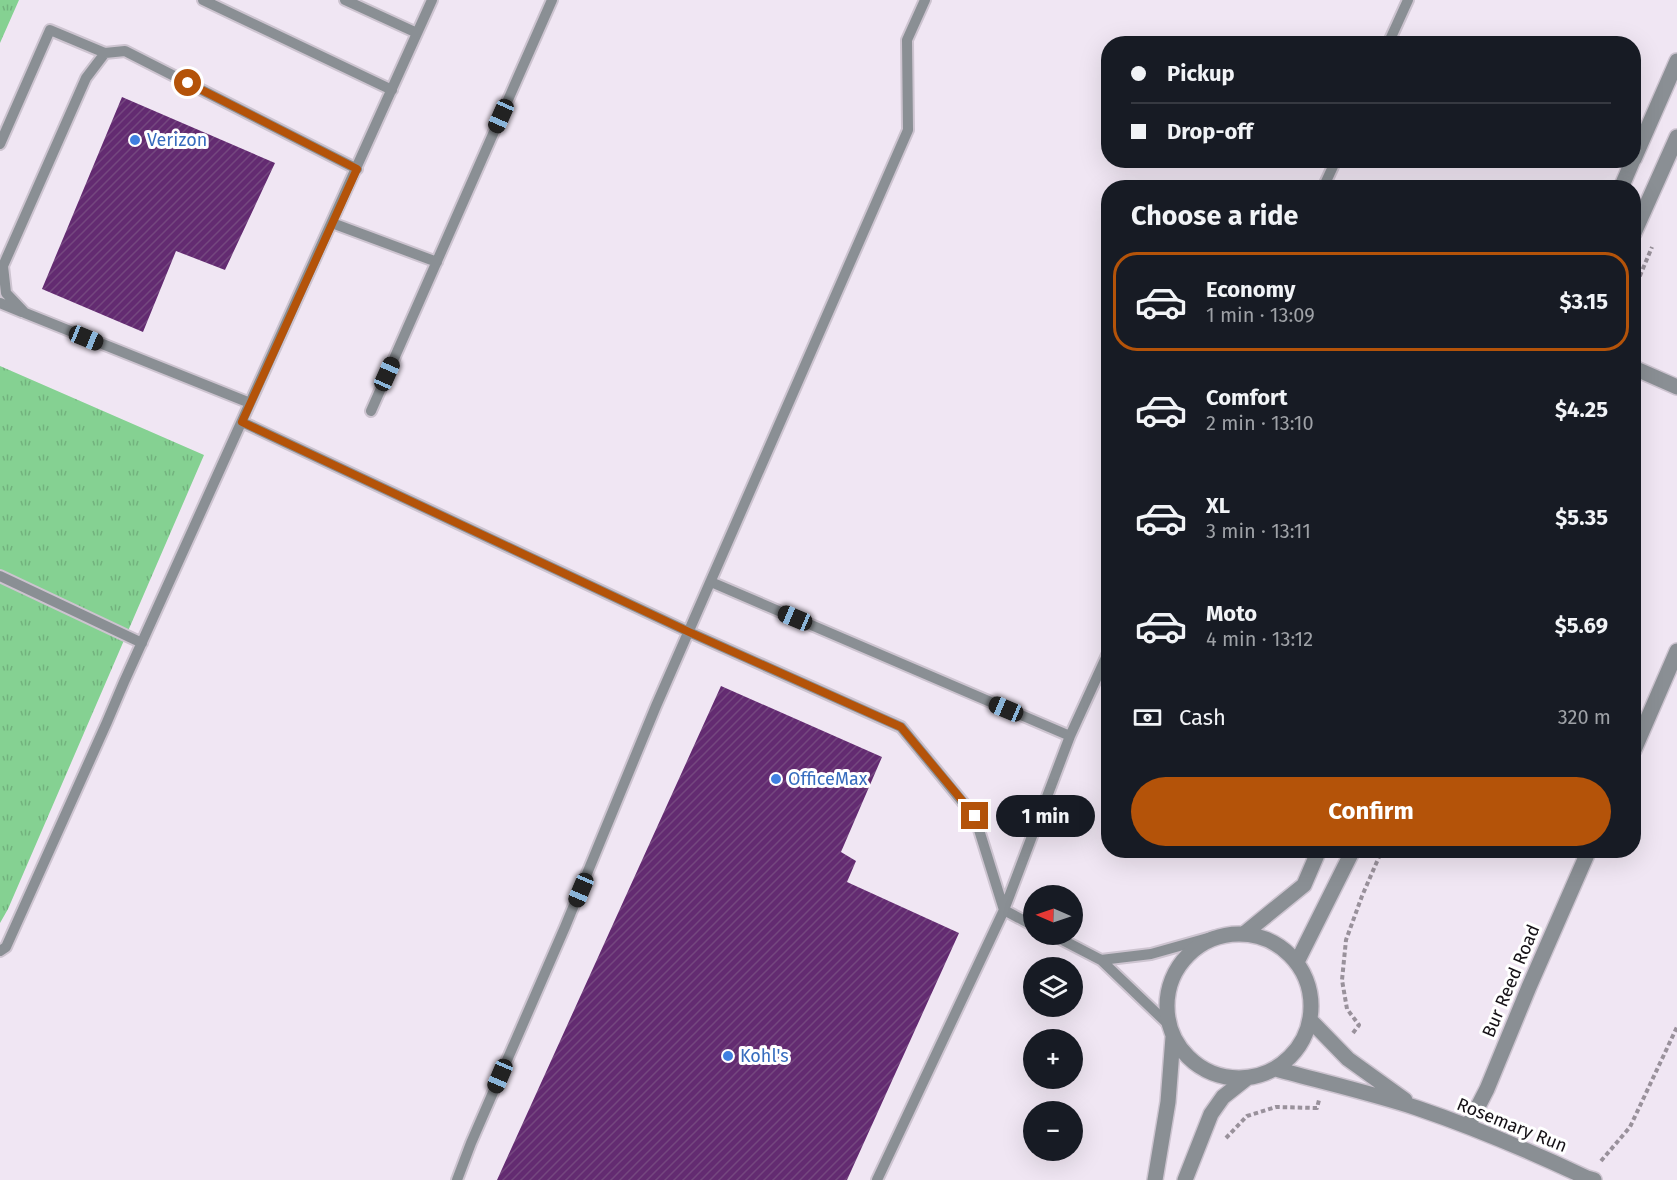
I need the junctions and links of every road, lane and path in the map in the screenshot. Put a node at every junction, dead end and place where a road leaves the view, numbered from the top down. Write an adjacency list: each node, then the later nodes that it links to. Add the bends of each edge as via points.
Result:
1 (203, 0): 11 (lane)
2 (345, 0): 7 (lane)
3 (432, 0): 7 (lane)
4 (552, 0): 18 (lane)
5 (925, 0): 27 (lane, via 908,40 908,130)
6 (1408, 0): 8 (lane)
7 (417, 33): 11 (lane)
8 (1392, 36)
9 (105, 53): 14 (lane, via 50,30); 15 (lane, via 124,51); 20 (lane, via 86,78 3,266 6,293)
10 (1677, 61): 13 (street)
11 (392, 90): 15 (lane)
12 (1677, 137): 16 (street)
13 (1641, 142)
14 (0, 144)
15 (357, 169): 17 (lane)
16 (1641, 217)
17 (332, 223): 18 (lane); 23 (lane)
18 (437, 262): 24 (lane)
19 (0, 303): 20 (lane)
20 (25, 313): 23 (lane)
21 (1641, 371): 22 (street)
22 (1677, 387)
23 (250, 403): 25 (lane)
24 (371, 411)
25 (242, 422): 28 (lane); 29 (lane)
26 (0, 576): 29 (lane)
27 (711, 582): 28 (lane); 33 (lane)
28 (689, 632): 37 (lane, via 901,727 975,816); 53 (lane)
29 (141, 643): 42 (lane, via 6,947)
30 (1677, 651): 32 (street)
31 (1101, 668): 33 (lane)
32 (1641, 734)
33 (1070, 736): 37 (lane)
34 (1316, 858): 39 (street, via 1304,885)
35 (1349, 858): 44 (street)
36 (1585, 858): 51 (street, Bur Reed Road)
37 (1004, 910): 38 (lane); 54 (lane)
38 (1023, 920)
39 (1245, 933): 40 (street); 44 (street, via 1274,942)
40 (1215, 936): 43 (lane, via 1151,954); 47 (street, via 1189,952 1172,977 1166,1007)
41 (1072, 945): 43 (lane)
42 (0, 951)
43 (1101, 960): 47 (lane)
44 (1297, 962): 45 (street, via 1310,990)
45 (1310, 1020): 48 (street, via 1299,1048); 50 (street, Rosemary Run, via 1348,1059)
46 (1677, 1027): 52 (path, via 1630,1127)
47 (1171, 1031): 49 (street, via 1191,1061 1217,1076); 55 (street, via 1168,1102)
48 (1276, 1069): 49 (street); 50 (street, Rosemary Run)
49 (1247, 1078): 56 (street, via 1223,1097 1211,1114)
50 (1415, 1107): 51 (street, Rosemary Run)
51 (1468, 1126): 52 (street, Rosemary Run)
52 (1590, 1179)
53 (457, 1180)
54 (877, 1180)
55 (1155, 1180)
56 (1185, 1180)

